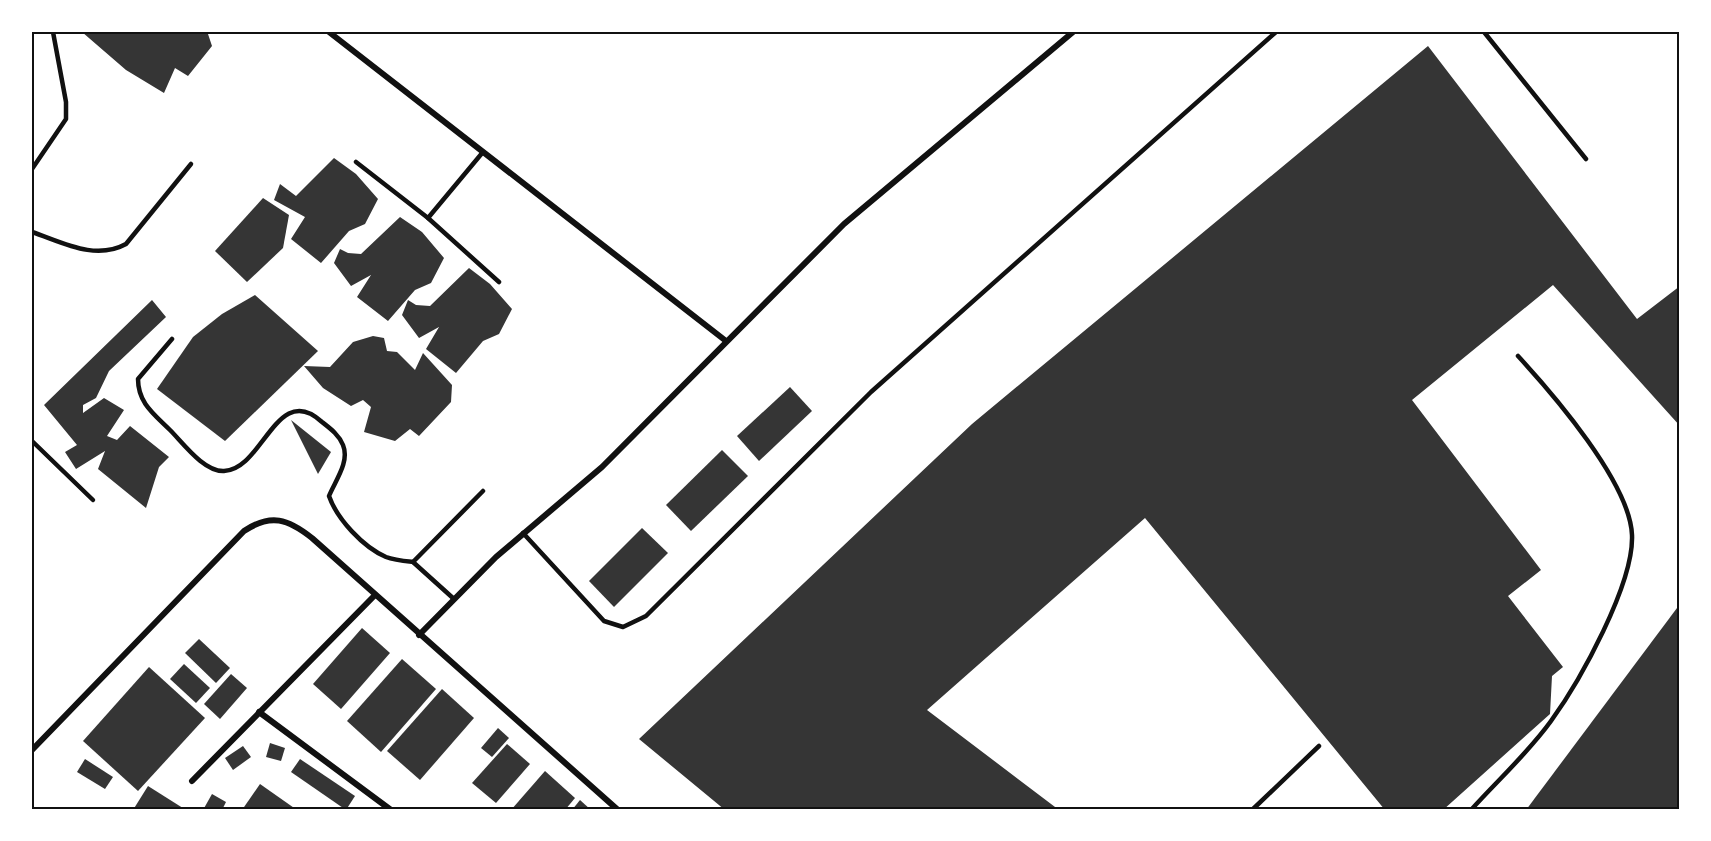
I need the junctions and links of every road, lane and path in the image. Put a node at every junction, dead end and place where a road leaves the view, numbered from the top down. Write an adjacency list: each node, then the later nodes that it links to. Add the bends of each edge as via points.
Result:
1 (52, 32): 10 (lane, via 66,119)
2 (328, 32): 6 (street)
3 (1073, 32): 15 (street, via 861,209)
4 (1276, 32): 20 (lane, via 871,392 646,616 623,627 604,621)
5 (1484, 32): 7 (lane)
6 (483, 152): 11 (lane); 15 (street)
7 (1586, 159)
8 (356, 162): 11 (lane)
9 (191, 164): 12 (lane, via 126,244 115,250 92,252)
10 (32, 169)
11 (428, 218): 13 (lane)
12 (32, 232)
13 (499, 282)
14 (172, 339): 21 (lane, via 138,379 138,392 145,405 208,466 223,471 239,466 284,417 297,409 311,411 339,437 345,449 345,461 329,496 334,510 375,551 388,558)
15 (726, 341): 20 (street, via 602,467)
16 (1518, 356): 32 (lane, via 1554,394 1618,489 1632,534 1629,569 1600,634 1551,721)
17 (32, 441): 19 (lane)
18 (483, 491): 21 (lane)
19 (93, 500)
20 (523, 533): 23 (street)
21 (413, 562): 23 (lane)
22 (375, 595): 24 (street); 25 (street); 27 (street, via 294,524 258,522 244,531)
23 (454, 599): 24 (street)
24 (419, 635): 30 (street)
25 (259, 712): 28 (street); 29 (street)
26 (1319, 746): 31 (lane)
27 (32, 750)
28 (192, 781)
29 (391, 810)
30 (618, 810)
31 (1252, 810)
32 (1471, 810)

